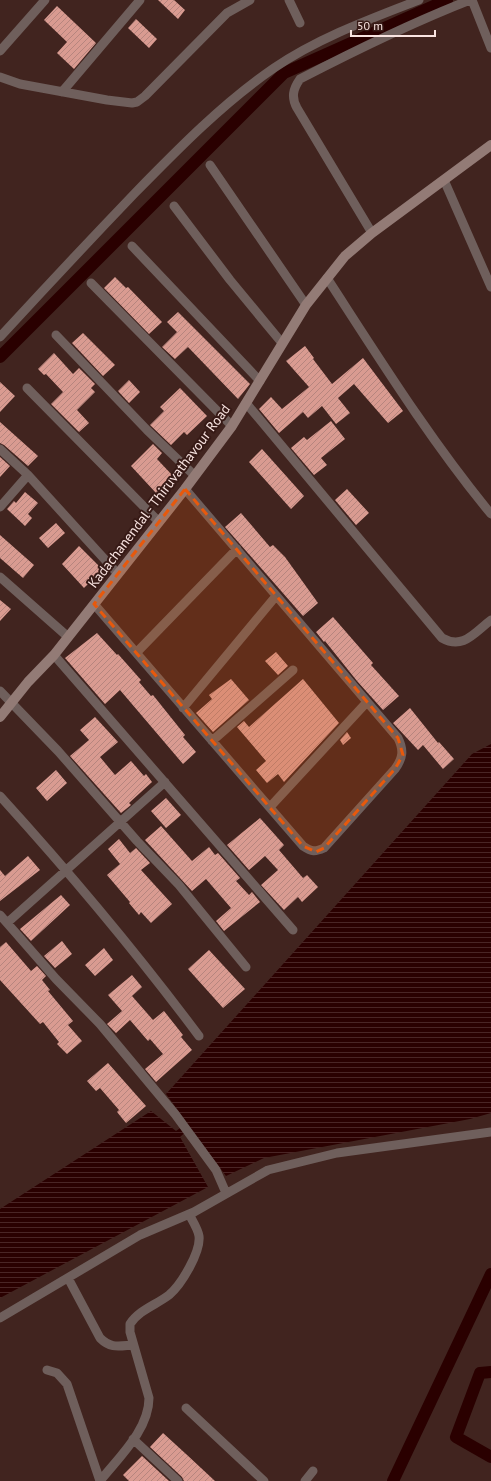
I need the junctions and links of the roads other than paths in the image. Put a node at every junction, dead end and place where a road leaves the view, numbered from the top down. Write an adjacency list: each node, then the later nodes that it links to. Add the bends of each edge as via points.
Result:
1 (44, 0): 9 (street)
2 (140, 0): 11 (street)
3 (250, 0): 11 (street, via 227,13 137,102)
4 (289, 0): 7 (street)
5 (420, 0): 22 (street, via 365,21 312,46 274,68 229,103 171,156)
6 (471, 0): 8 (street); 16 (street, via 420,19 376,40 300,79 294,88 293,100 296,108)
7 (300, 23)
8 (491, 48)
9 (0, 51)
10 (0, 77): 11 (street, via 20,84)
11 (62, 92)
12 (491, 144): 14 (main road, Kadachanendal - Thiruvathavour Road)
13 (210, 165): 21 (street)
14 (444, 180): 16 (main road, Kadachanendal - Thiruvathavour Road); 20 (street)
15 (174, 206): 24 (street, via 230,280)
16 (372, 233): 18 (main road, Kadachanendal - Thiruvathavour Road, via 345,256)
17 (132, 246): 25 (street)
18 (327, 278): 21 (main road, Kadachanendal - Thiruvathavour Road); 34 (street, via 391,378 457,472)
19 (92, 283): 28 (street)
20 (491, 287)
21 (306, 305): 24 (main road, Kadachanendal - Thiruvathavour Road)
22 (1, 333)
23 (56, 335): 31 (street)
24 (282, 342): 25 (main road, Kadachanendal - Thiruvathavour Road)
25 (260, 382): 27 (main road, Kadachanendal - Thiruvathavour Road)
26 (27, 388): 35 (street)
27 (246, 403): 28 (main road, Kadachanendal - Thiruvathavour Road); 41 (street, via 442,638 455,644)
28 (232, 426): 31 (main road, Kadachanendal - Thiruvathavour Road)
29 (0, 449): 30 (street)
30 (28, 475): 33 (street); 37 (street)
31 (194, 475): 32 (main road, Kadachanendal - Thiruvathavour Road)
32 (185, 489): 35 (main road, Kadachanendal - Thiruvathavour Road); 36 (street)
33 (0, 507)
34 (491, 514)
35 (159, 522): 37 (main road, Kadachanendal - Thiruvathavour Road)
36 (238, 549): 39 (street); 43 (street)
37 (118, 574): 40 (main road, Kadachanendal - Thiruvathavour Road)
38 (0, 577): 42 (street)
39 (276, 596): 48 (street); 49 (street)
40 (94, 604): 42 (main road, Kadachanendal - Thiruvathavour Road); 43 (street)
41 (491, 620)
42 (67, 636): 44 (main road, Kadachanendal - Thiruvathavour Road)
43 (137, 652): 49 (street)
44 (54, 655): 47 (main road, Kadachanendal - Thiruvathavour Road); 52 (street)
45 (293, 670): 51 (street)
46 (0, 692): 47 (street)
47 (12, 702): 50 (main road, Kadachanendal - Thiruvathavour Road); 55 (street)
48 (367, 702): 54 (street); 54 (street, via 398,738 403,755 395,769 324,848 316,852 304,846)
49 (182, 708): 51 (street)
50 (0, 717)
51 (212, 741): 54 (street)
52 (165, 782): 55 (street); 59 (street)
53 (0, 796): 56 (street)
54 (270, 807)
55 (120, 822): 56 (street); 60 (street, via 179,885)
56 (66, 869): 58 (street); 61 (street, via 158,981)
57 (0, 915): 58 (street)
58 (7, 923): 63 (street, via 100,1024 175,1114 216,1170)
59 (293, 930)
60 (246, 967)
61 (199, 1036)
62 (491, 1132): 63 (street, via 315,1158 268,1170)
63 (226, 1193): 64 (street)
64 (189, 1214): 65 (street, via 140,1235); 67 (street, via 199,1234 200,1241 196,1252 180,1283 169,1295 138,1315 130,1324)
65 (68, 1278): 66 (street); 67 (street, via 100,1338 113,1347)
66 (0, 1318)
67 (133, 1345): 70 (street, via 149,1398 149,1409)
68 (47, 1370): 72 (street, via 57,1373 67,1384)
69 (186, 1408): 74 (street)
70 (133, 1440): 72 (street); 73 (street)
71 (313, 1471): 75 (street)
72 (100, 1481)
73 (178, 1481)
74 (264, 1481)
75 (306, 1481)

